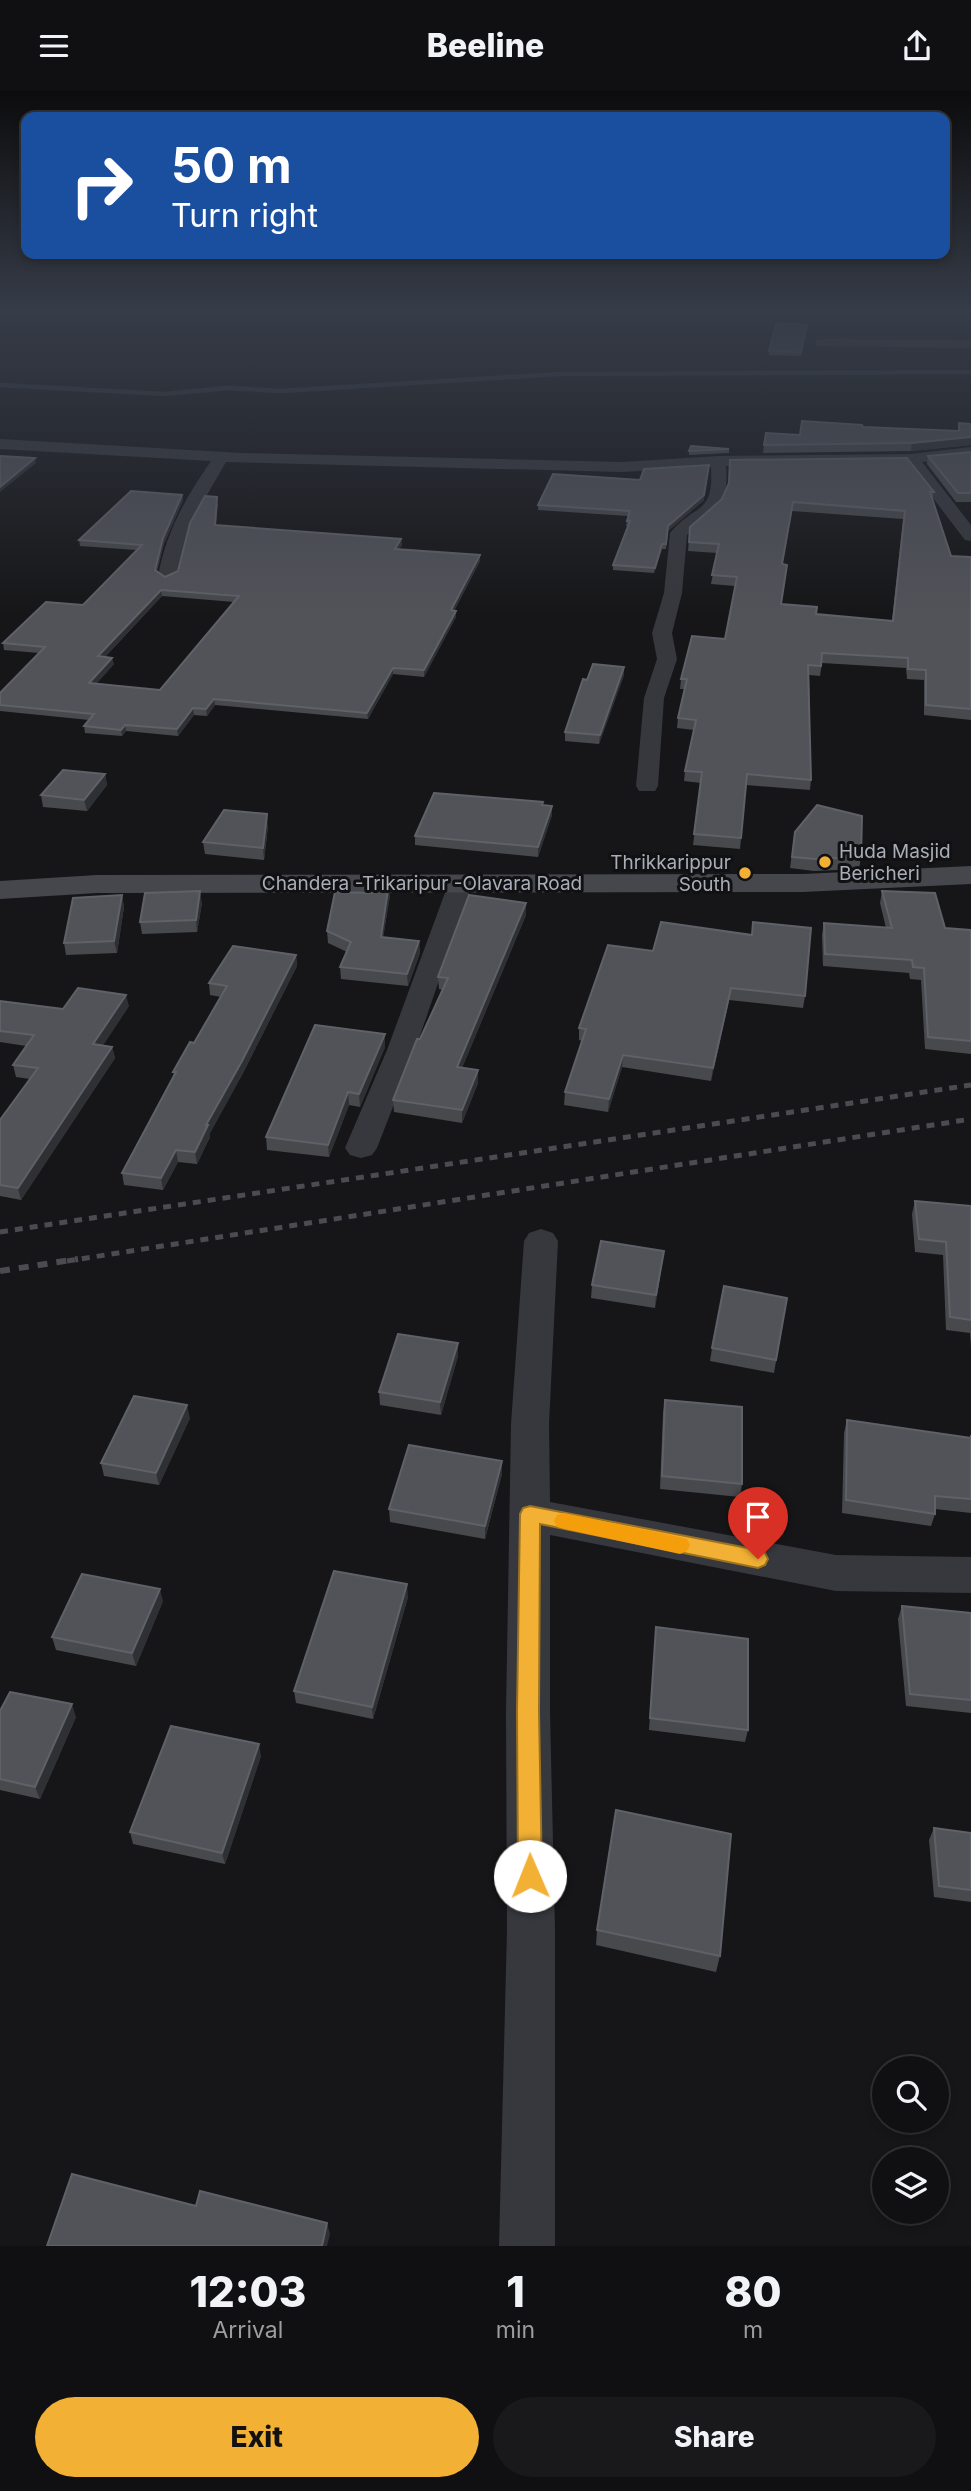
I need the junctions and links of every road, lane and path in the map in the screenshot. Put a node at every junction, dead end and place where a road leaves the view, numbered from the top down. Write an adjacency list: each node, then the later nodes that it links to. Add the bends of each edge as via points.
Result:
1 (0, 444): 3 (street)
2 (971, 452): 4 (street)
3 (221, 457): 5 (street, via 622,467); 7 (street, via 180,526)
4 (911, 459): 5 (street); 6 (street)
5 (718, 461): 8 (street, via 720,495 711,511 679,533 673,593 662,633 667,659 654,698)
6 (971, 536)
7 (167, 576)
8 (647, 786)
9 (971, 875): 10 (main road, Chandera -Trikaripur -Olavara Road, via 803,883)
10 (461, 882): 11 (main road, Chandera -Trikaripur -Olavara Road, via 97,884); 12 (street)
11 (0, 890)
12 (361, 1148)
13 (541, 1241): 14 (street, via 530,1424)
14 (530, 1514): 15 (street, via 836,1573); 16 (street)
15 (971, 1575)
16 (527, 2246)

